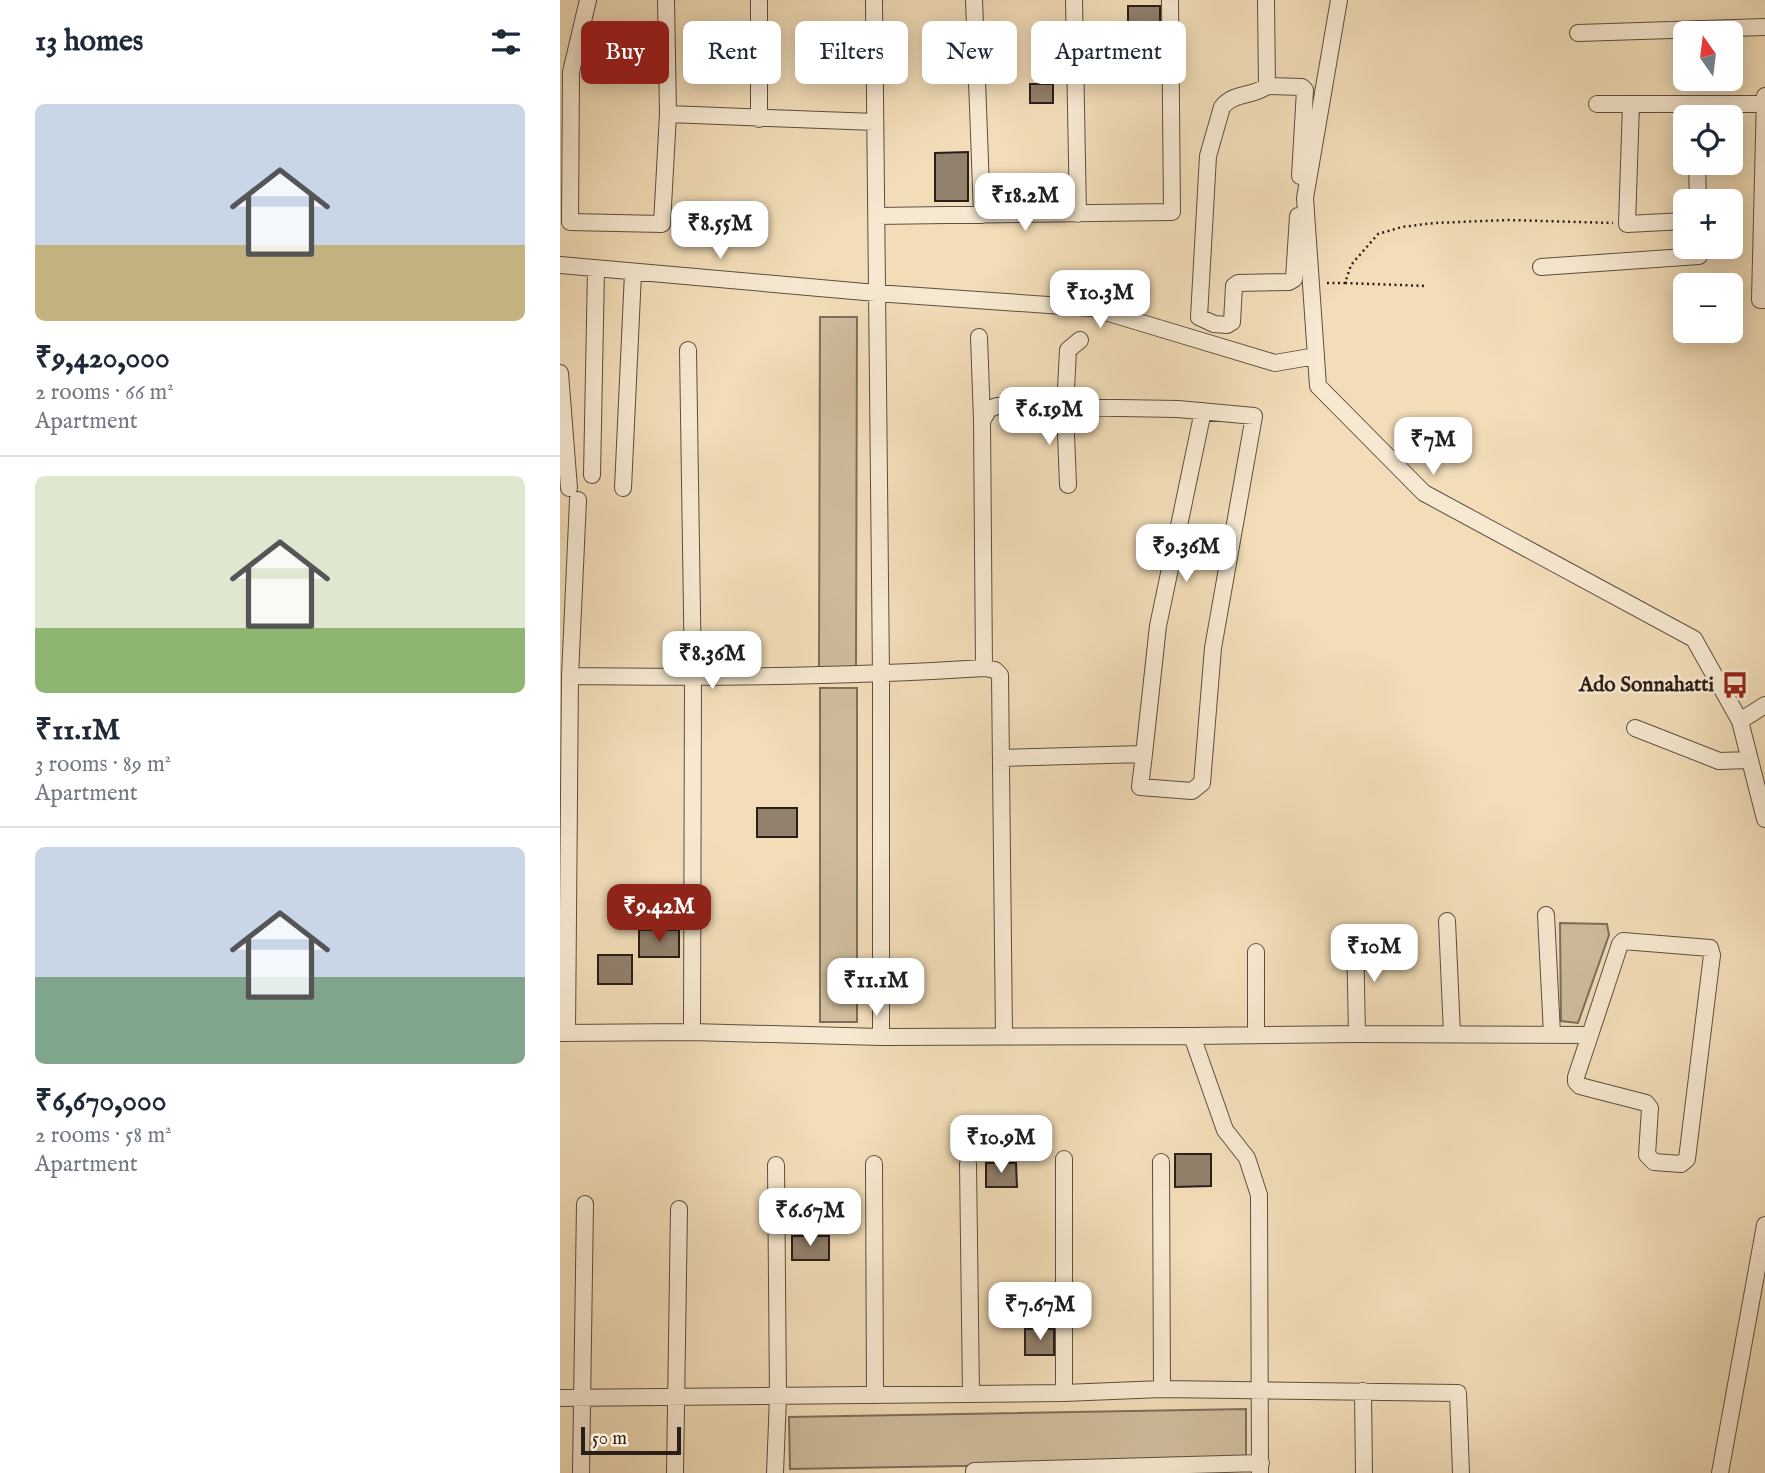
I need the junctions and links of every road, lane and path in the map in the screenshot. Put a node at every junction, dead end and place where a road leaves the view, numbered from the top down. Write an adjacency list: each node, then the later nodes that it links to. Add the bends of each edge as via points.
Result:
1 (589, 0): 19 (street, via 571,72 570,222 662,224)
2 (666, 0): 19 (street)
3 (759, 0): 20 (street)
4 (874, 0): 21 (street)
5 (974, 0): 23 (street)
6 (1074, 0): 22 (street)
7 (1170, 0): 22 (street, via 1172,212)
8 (1266, 0): 12 (street)
9 (1339, 0): 33 (street, via 1305,198)
10 (1765, 27): 11 (street)
11 (1578, 33)
12 (1268, 86): 12 (street, via 1227,101 1208,156 1198,312 1204,321 1214,324 1233,322 1234,286 1238,283 1294,279 1305,90)
13 (1765, 96): 16 (street)
14 (1597, 104): 15 (street)
15 (1631, 104): 18 (street); 26 (street)
16 (1765, 104): 17 (street); 36 (street, via 1760,300)
17 (1743, 106)
18 (1673, 109)
19 (668, 114): 20 (street)
20 (759, 119): 21 (street)
21 (875, 121): 24 (street)
22 (1078, 214): 23 (street)
23 (982, 215): 24 (street)
24 (876, 216): 35 (street)
25 (1673, 222): 26 (street)
26 (1627, 224): 32 (path, via 1508,219 1402,228 1378,234 1350,265)
27 (1673, 258): 29 (street)
28 (560, 265): 30 (street)
29 (1541, 267)
30 (596, 270): 31 (street); 45 (street)
31 (633, 272): 35 (street); 47 (street)
32 (1345, 283): 33 (path); 34 (path)
33 (1311, 284): 40 (street)
34 (1427, 286)
35 (876, 293): 40 (street, via 1092,308 1275,363); 49 (street)
36 (1765, 300)
37 (979, 337): 44 (street)
38 (1080, 340): 42 (street, via 1068,350)
39 (688, 350): 51 (street)
40 (1316, 356): 53 (street, via 1318,386 1424,494 1694,639)
41 (560, 373): 50 (street, via 573,494)
42 (1065, 408): 43 (street); 44 (street, via 997,406 989,409); 46 (street)
43 (1203, 411): 55 (street, via 1158,626); 55 (street, via 1254,416 1213,648 1202,783 1192,791 1140,787)
44 (982, 421): 48 (street)
45 (592, 475)
46 (1068, 485)
47 (623, 488)
48 (984, 668): 49 (street); 56 (street, via 1000,675)
49 (881, 675): 51 (street); 71 (street)
50 (570, 676): 51 (street); 64 (street)
51 (693, 678): 63 (street)
52 (1765, 705): 53 (street)
53 (1741, 721): 57 (street)
54 (1635, 728): 57 (street, via 1719,761)
55 (1144, 754): 56 (street)
56 (1002, 758): 72 (street)
57 (1756, 766): 58 (street)
58 (1765, 819)
59 (1546, 915): 67 (street)
60 (1447, 922): 66 (street)
61 (1355, 936): 65 (street)
62 (1256, 952): 68 (street)
63 (692, 1032): 64 (street); 71 (street)
64 (564, 1033)
65 (1357, 1034): 66 (street); 68 (street)
66 (1452, 1034): 67 (street)
67 (1552, 1034): 69 (street)
68 (1256, 1035): 70 (street)
69 (1590, 1035): 69 (street, via 1623,941 1710,948 1684,1162 1654,1162 1647,1155 1650,1108 1646,1103 1576,1082)
70 (1192, 1036): 72 (street); 83 (street, via 1225,1130 1247,1158 1259,1195)
71 (881, 1037): 72 (street)
72 (1004, 1037)
73 (1064, 1159): 84 (street)
74 (1161, 1162): 81 (street)
75 (874, 1164): 86 (street)
76 (968, 1164): 85 (street)
77 (776, 1165): 88 (street)
78 (585, 1204): 90 (street)
79 (679, 1209): 87 (street)
80 (1765, 1225): 100 (street)
81 (1162, 1389): 83 (street); 84 (street)
82 (1363, 1391): 83 (street); 98 (street); 99 (street, via 1458,1393)
83 (1261, 1392): 91 (street)
84 (1064, 1393): 85 (street)
85 (971, 1394): 86 (street)
86 (875, 1395): 88 (street)
87 (677, 1397): 88 (street); 90 (street); 95 (street)
88 (778, 1397): 96 (street)
89 (560, 1398): 90 (street)
90 (582, 1398): 94 (street)
91 (1260, 1468): 92 (street)
92 (1167, 1470): 93 (street)
93 (1067, 1471): 97 (street)
94 (582, 1473)
95 (676, 1473)
96 (775, 1473)
97 (974, 1473)
98 (1364, 1473)
99 (1461, 1473)
100 (1720, 1473)

